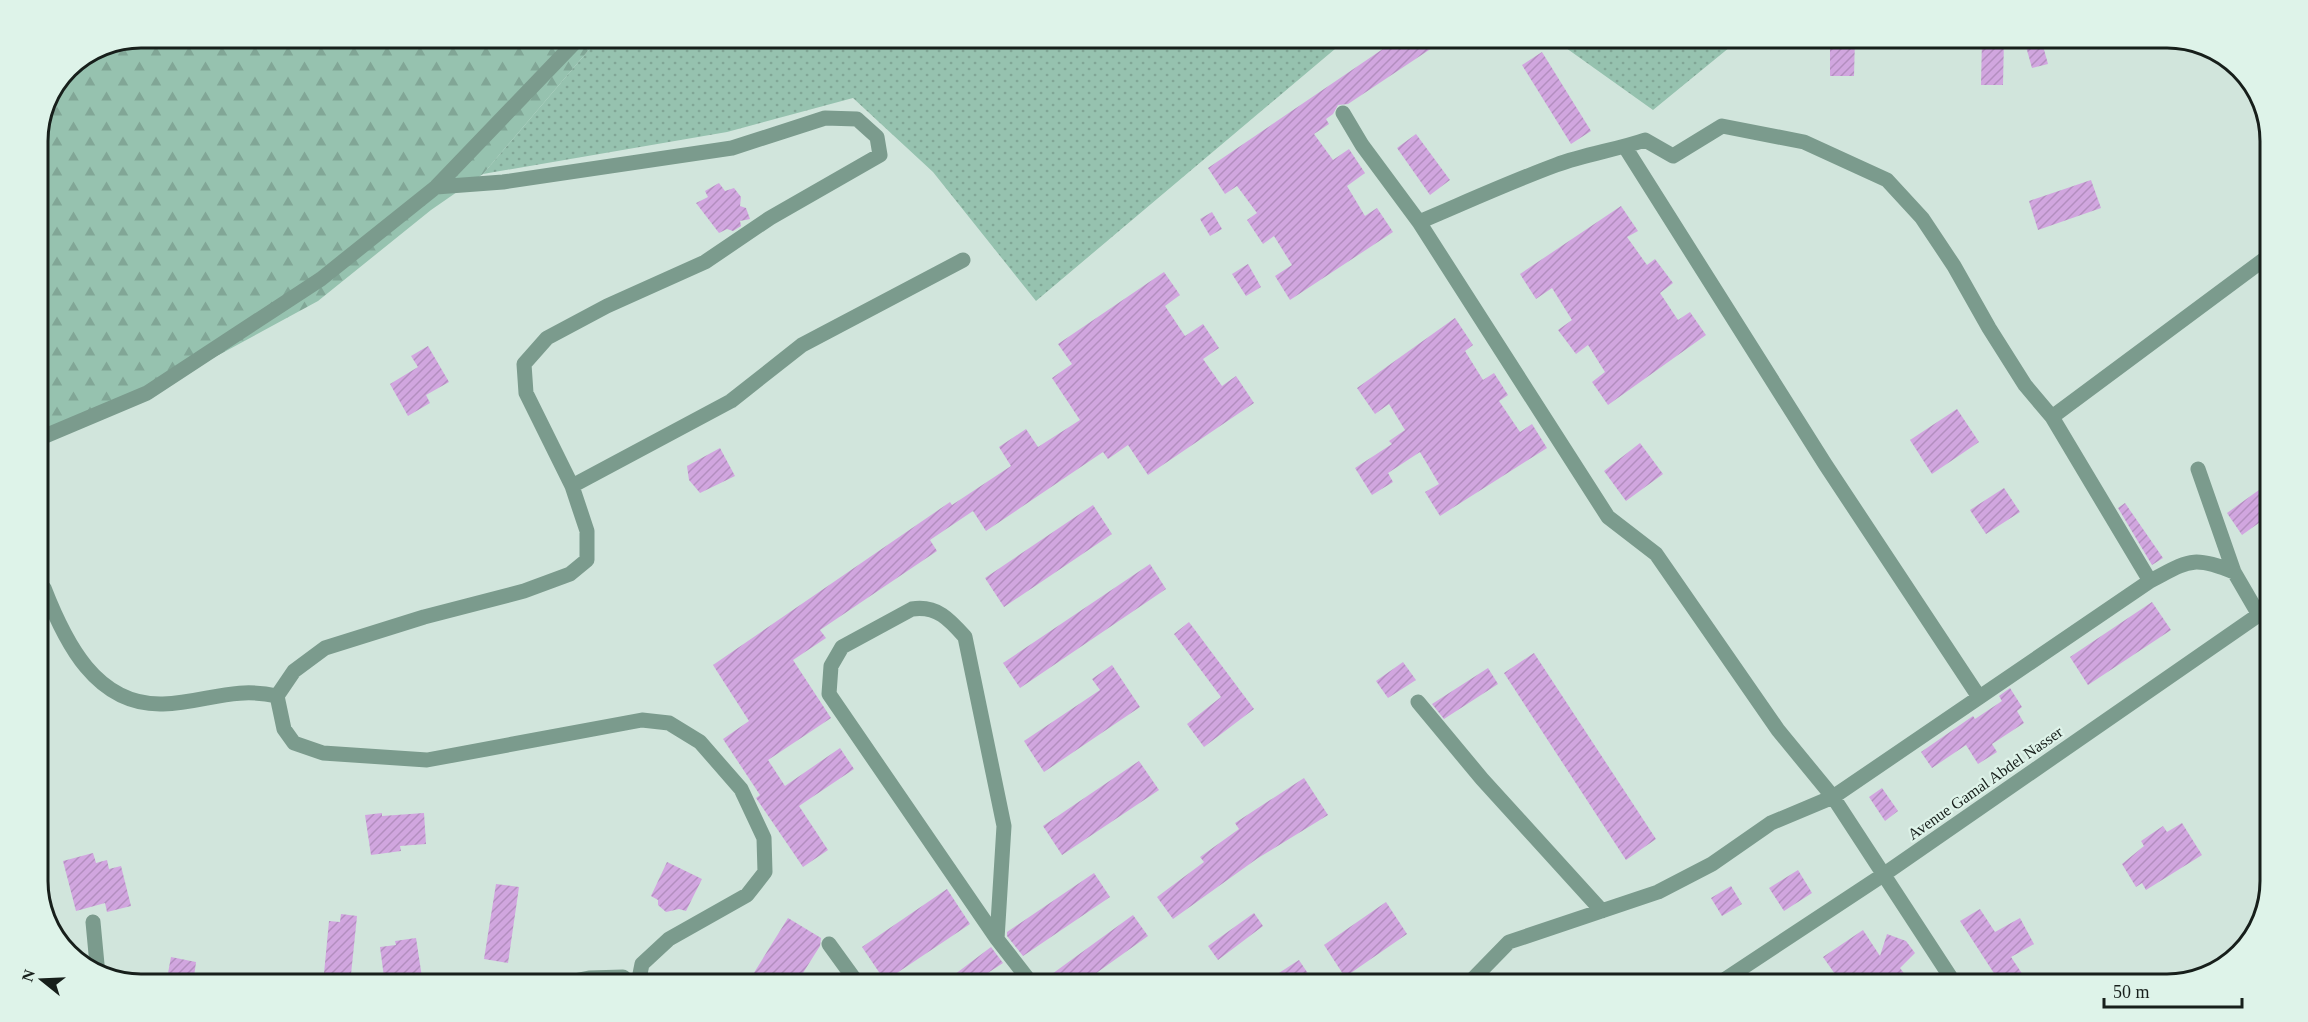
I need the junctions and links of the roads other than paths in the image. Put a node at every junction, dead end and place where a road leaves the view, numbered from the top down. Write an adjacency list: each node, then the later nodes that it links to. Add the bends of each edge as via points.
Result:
1 (569, 48): 4 (street)
2 (1342, 112): 5 (street)
3 (1625, 147): 5 (street, via 1557,164); 8 (street, via 1645,140 1673,156 1722,126 1804,142 1887,180 1922,218 2025,385); 18 (street, via 1825,464)
4 (436, 187): 9 (street, via 321,279 147,393); 11 (street, via 503,182 732,148 825,118 857,119 877,137 880,155 770,218 705,262 547,338 524,364 526,393)
5 (1419, 222): 20 (street, via 1608,517 1656,554 1778,730)
6 (963, 260): 11 (street, via 802,345 730,401)
7 (2260, 262): 8 (street)
8 (2052, 417): 13 (street)
9 (48, 435)
10 (2198, 470): 12 (street)
11 (572, 486): 17 (street, via 587,531 587,560 570,574 325,648 294,671)
12 (2234, 572): 13 (street, via 2208,561 2193,562); 15 (street)
13 (2150, 581): 18 (street)
14 (48, 598): 17 (street, via 88,671 119,697 162,705 253,691)
15 (2260, 605)
16 (2260, 614): 21 (street, Avenue Gamal Abdel Nasser)
17 (277, 696): 27 (street, via 284,729 294,743 323,753 427,760 642,720 669,723 700,742 741,789 765,838 765,872 747,895 669,939 642,964)
18 (1979, 697): 20 (street)
19 (1418, 702): 22 (street)
20 (1833, 796): 21 (street); 22 (street, via 1772,823 1712,864 1658,892)
21 (1883, 876): 31 (street, Avenue Gamal Abdel Nasser); 32 (street)
22 (1602, 911): 30 (street, via 1509,942)
23 (93, 922): 26 (street)
24 (997, 939): 24 (street, via 829,694 831,666 842,647 912,609 925,607 947,616 965,637 1004,826); 29 (street)
25 (830, 944): 28 (street)
26 (98, 964)
27 (640, 974)
28 (851, 974)
29 (1024, 974)
30 (1478, 974)
31 (1733, 974)
32 (1948, 974)

